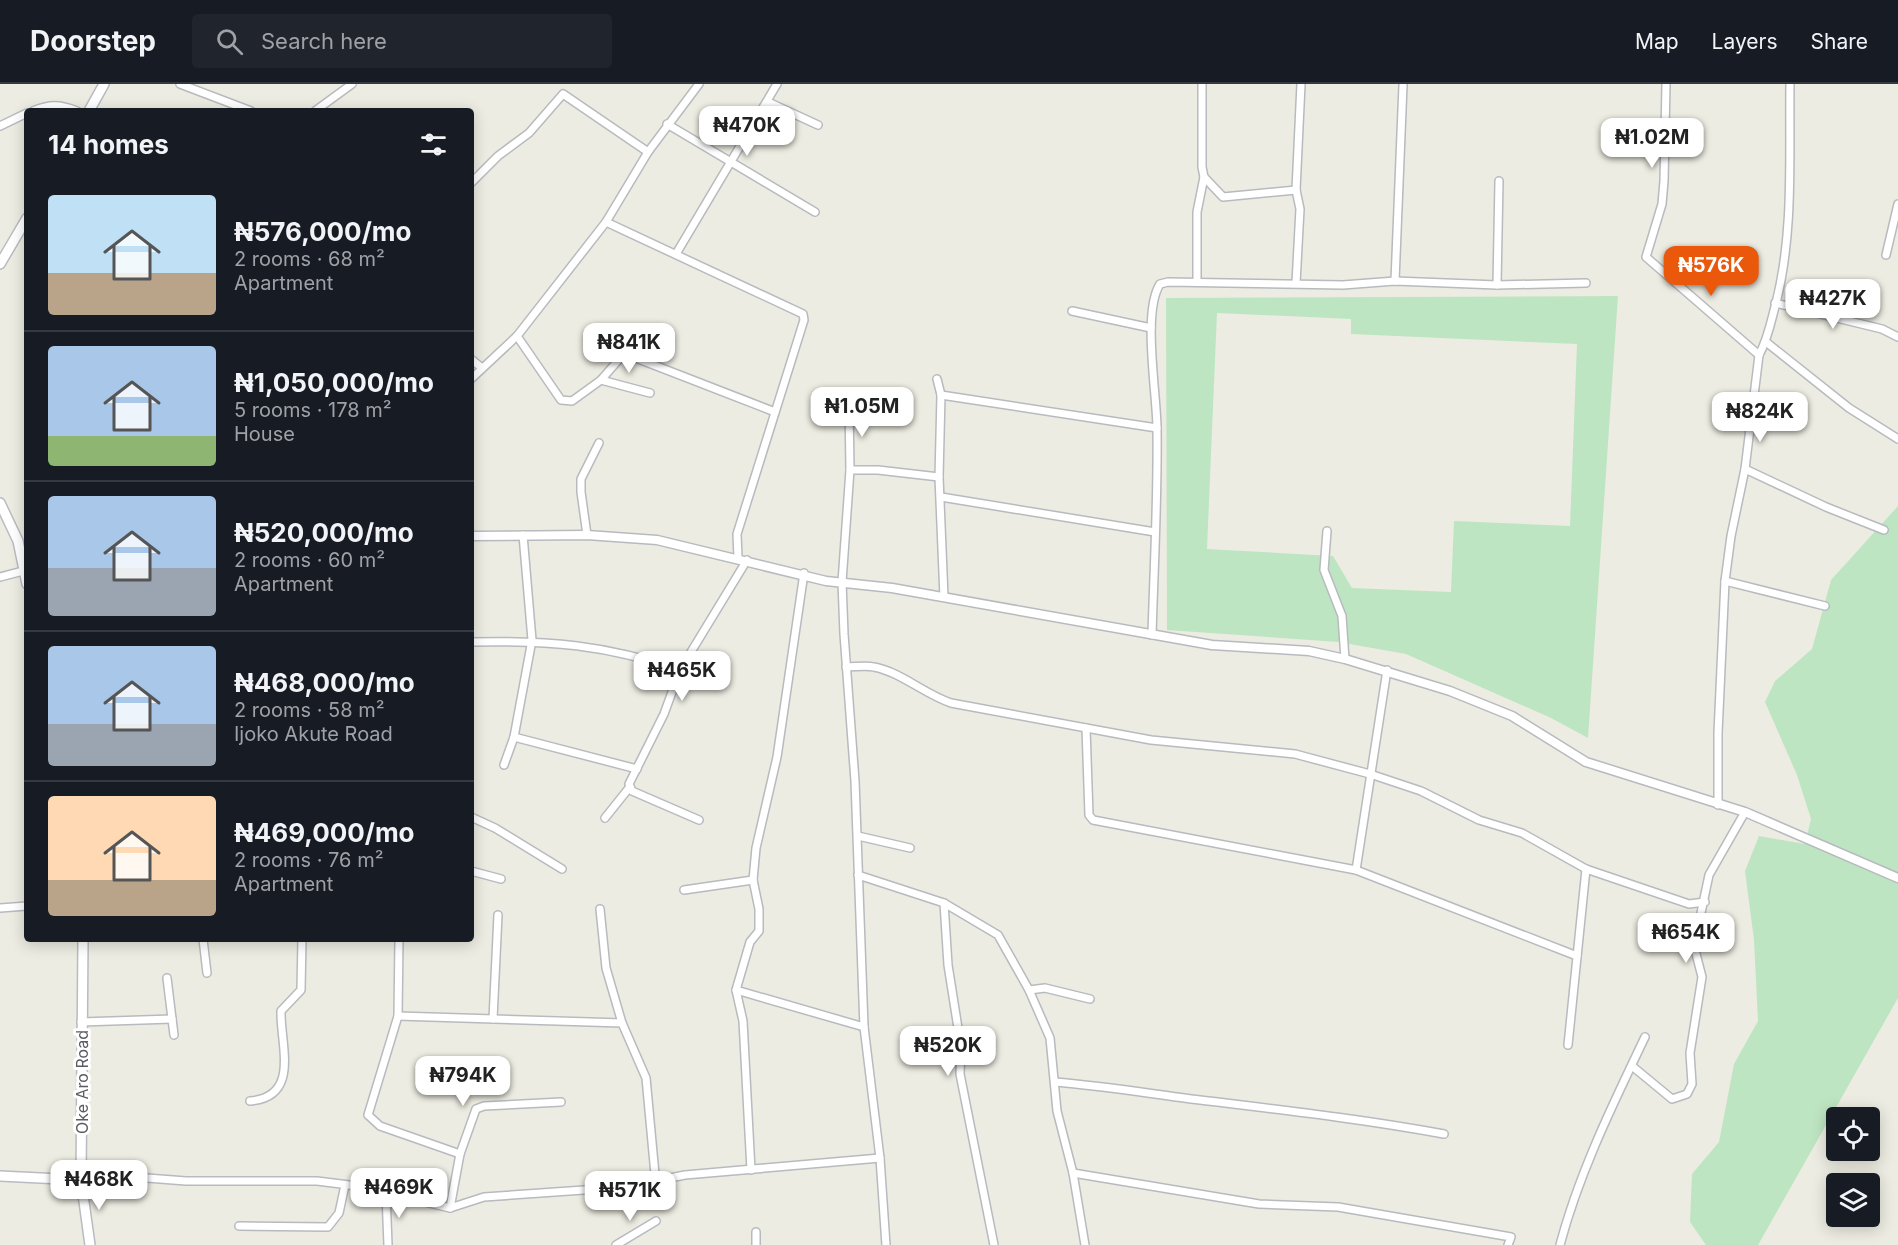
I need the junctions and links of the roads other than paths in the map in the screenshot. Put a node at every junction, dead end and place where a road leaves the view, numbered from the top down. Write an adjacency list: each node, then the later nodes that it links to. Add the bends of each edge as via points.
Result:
1 (104, 84): 14 (main road)
2 (180, 84): 15 (street)
3 (352, 84): 16 (street)
4 (699, 84): 18 (street)
5 (777, 84): 11 (street)
6 (1202, 84): 23 (street)
7 (1301, 84): 26 (street)
8 (1666, 84): 45 (street, via 1662,204 1646,256)
9 (1790, 84): 39 (street, via 1788,238)
10 (1403, 85): 34 (street)
11 (768, 102): 19 (street); 22 (street)
12 (40, 108): 13 (street)
13 (70, 108)
14 (91, 108)
15 (243, 108)
16 (319, 108)
17 (24, 114): 20 (street)
18 (667, 124): 21 (street); 22 (street)
19 (818, 125)
20 (0, 126)
21 (648, 152): 24 (street, via 563,94 529,133); 29 (street)
22 (731, 162): 28 (street); 31 (street)
23 (1204, 177): 26 (street, via 1223,197); 35 (street, via 1197,212)
24 (474, 180)
25 (1499, 181): 38 (street)
26 (1296, 190): 36 (street, via 1300,210)
27 (1898, 204): 32 (street)
28 (815, 212)
29 (606, 222): 31 (street); 42 (street)
30 (24, 223): 33 (main road)
31 (676, 254): 54 (street, via 803,314)
32 (1886, 255)
33 (0, 264)
34 (1395, 281): 36 (street, via 1353,285); 38 (street)
35 (1197, 282): 36 (street); 41 (street, via 1160,284 1153,299)
36 (1296, 283)
37 (1586, 283): 38 (street)
38 (1497, 285)
39 (1775, 303): 43 (street, via 1882,329); 44 (street)
40 (1072, 311): 41 (street)
41 (1151, 328): 55 (street)
42 (517, 336): 47 (street); 50 (street, via 561,400 572,401)
43 (1898, 337)
44 (1766, 342): 45 (street); 56 (street, via 1849,408)
45 (1759, 355): 58 (street)
46 (474, 361): 47 (street)
47 (482, 368): 48 (street)
48 (474, 376)
49 (937, 379): 52 (street)
50 (601, 380): 51 (street); 54 (street, via 621,357 635,356)
51 (650, 393)
52 (941, 395): 55 (street); 60 (street)
53 (849, 406): 59 (street)
54 (775, 412): 69 (street, via 737,534)
55 (1157, 428): 65 (street)
56 (1898, 439)
57 (599, 443): 68 (street, via 580,492)
58 (1744, 469): 63 (street); 74 (street)
59 (850, 470): 60 (street); 75 (street)
60 (939, 477): 61 (street)
61 (941, 497): 65 (street); 76 (street)
62 (0, 503): 70 (main road, via 18,541)
63 (1884, 530)
64 (1327, 531): 81 (street, via 1324,570 1342,616)
65 (1155, 532): 78 (street)
66 (523, 535): 67 (street); 68 (street); 79 (street)
67 (474, 536)
68 (587, 536): 69 (street, via 657,540)
69 (742, 559): 71 (street); 83 (street)
70 (23, 571): 72 (main road); 73 (street)
71 (804, 573): 75 (street); 105 (street, via 777,757 756,848)
72 (24, 574)
73 (0, 577)
74 (1725, 581): 77 (street); 91 (street)
75 (842, 582): 76 (street); 82 (street)
76 (944, 597): 78 (street)
77 (1825, 606)
78 (1152, 635): 81 (street, via 1212,645 1309,651)
79 (532, 640): 80 (street); 83 (street, via 625,652); 86 (street)
80 (474, 642)
81 (1345, 659): 84 (street)
82 (846, 668): 85 (street, via 872,666 935,698); 96 (street)
83 (680, 670): 88 (street)
84 (1387, 670): 89 (street); 91 (street, via 1512,716 1586,762)
85 (1086, 728): 89 (street, via 1151,740 1295,754); 100 (street, via 1089,815 1093,820)
86 (514, 736): 87 (street); 88 (street)
87 (504, 765)
88 (637, 769): 90 (street)
89 (1370, 774): 99 (street, via 1421,791 1479,820 1522,833); 100 (street)
90 (629, 788): 94 (street); 95 (street)
91 (1718, 805): 92 (street)
92 (1745, 812): 103 (street); 107 (street, via 1713,864)
93 (474, 818): 98 (street)
94 (605, 818)
95 (699, 820)
96 (858, 836): 97 (street); 102 (street)
97 (910, 848)
98 (562, 868)
99 (1586, 869): 107 (street, via 1689,904); 117 (street)
100 (1356, 870): 117 (street)
101 (474, 872): 104 (street)
102 (858, 875): 108 (street); 128 (street)
103 (1898, 878)
104 (501, 879)
105 (753, 880): 106 (street); 120 (street, via 759,931 750,942)
106 (684, 890)
107 (1705, 902): 132 (street, via 1694,946 1702,977 1690,1053 1692,1084 1687,1094 1672,1099)
108 (944, 903): 121 (street, via 998,934); 155 (street, via 948,965 961,1047 960,1074)
109 (24, 906): 110 (street)
110 (0, 908)
111 (600, 909): 127 (street, via 603,958)
112 (498, 915): 125 (street)
113 (83, 942): 126 (main road, Oke Aro Road)
114 (203, 942): 118 (street)
115 (302, 942): 134 (street, via 301,990 281,1011 285,1068 269,1097)
116 (399, 942): 123 (street)
117 (1577, 956): 131 (street)
118 (207, 973)
119 (166, 978): 124 (street)
120 (736, 990): 128 (street); 139 (street, via 742,1021)
121 (1029, 990): 122 (street, via 1045,988); 133 (street, via 1050,1038)
122 (1090, 999)
123 (398, 1016): 125 (street); 137 (street, via 368,1115 380,1126)
124 (172, 1019): 126 (street); 129 (street)
125 (493, 1019): 127 (street)
126 (81, 1022): 142 (main road, Oke Aro Road)
127 (622, 1023): 144 (street, via 646,1078)
128 (864, 1027): 138 (street)
129 (174, 1035)
130 (1645, 1037): 132 (street)
131 (1568, 1045)
132 (1632, 1066): 158 (street, via 1582,1179)
133 (1055, 1082): 136 (street, via 1358,1118); 140 (street, via 1057,1111)
134 (250, 1101)
135 (561, 1102): 137 (street, via 476,1109)
136 (1444, 1134)
137 (460, 1154): 146 (street)
138 (880, 1158): 139 (street); 154 (street)
139 (751, 1170): 144 (street, via 685,1175)
140 (1073, 1173): 156 (street); 157 (street, via 1259,1204 1338,1207 1399,1216 1511,1237)
141 (0, 1176): 142 (main road)
142 (82, 1177): 143 (street, via 294,1180); 150 (main road, Oke Aro Road)
143 (345, 1185): 145 (street); 148 (street, via 339,1213 328,1227)
144 (656, 1185): 146 (street, via 484,1197)
145 (386, 1194): 146 (street); 151 (street)
146 (450, 1208)
147 (656, 1221): 152 (street)
148 (239, 1226)
149 (756, 1232): 153 (street)
150 (90, 1245)
151 (388, 1245)
152 (615, 1245)
153 (756, 1245)
154 (886, 1245)
155 (994, 1245)
156 (1085, 1245)
157 (1508, 1245)
158 (1560, 1245)

